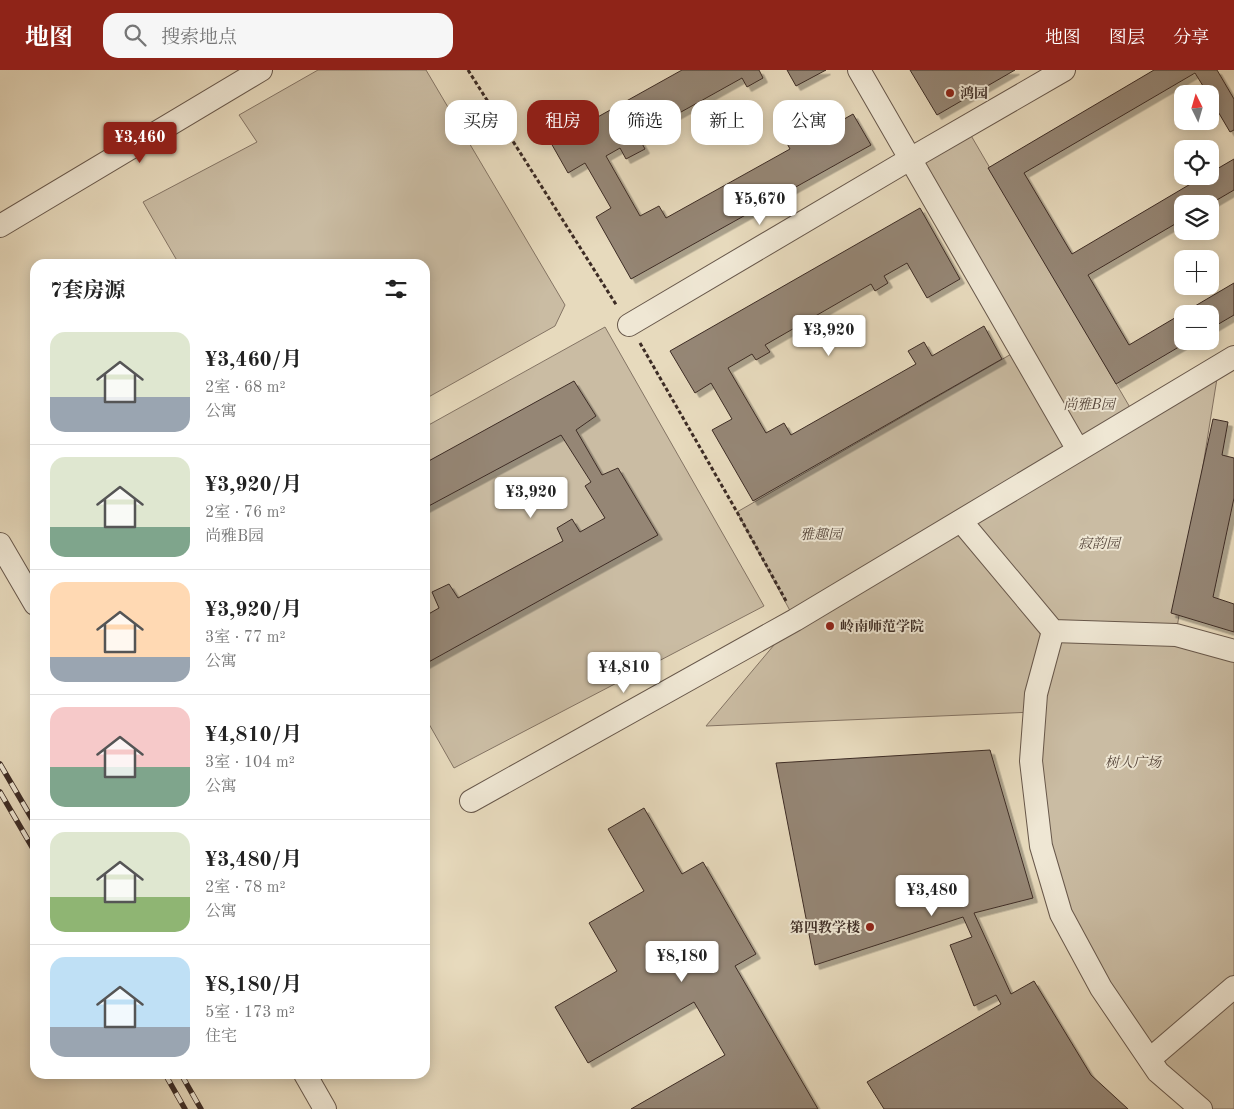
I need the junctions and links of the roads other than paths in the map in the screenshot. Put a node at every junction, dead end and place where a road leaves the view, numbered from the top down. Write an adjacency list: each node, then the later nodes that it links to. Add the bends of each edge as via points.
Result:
1 (261, 70): 5 (street)
2 (859, 70): 4 (street)
3 (1064, 70): 4 (street)
4 (910, 159): 6 (street); 8 (street)
5 (0, 226)
6 (629, 325)
7 (1234, 357): 8 (street)
8 (1078, 450): 9 (street)
9 (961, 521): 12 (street); 14 (street, via 795,620)
10 (0, 544): 11 (street)
11 (30, 595)
12 (1053, 631): 13 (street, via 1176,635); 16 (street, via 1036,694 1031,761 1041,846 1061,914 1101,988)
13 (1234, 651)
14 (471, 801)
15 (1234, 987): 16 (street)
16 (1150, 1059): 19 (street, via 1158,1072)
17 (308, 1079): 18 (street)
18 (325, 1109)
19 (1201, 1109)

